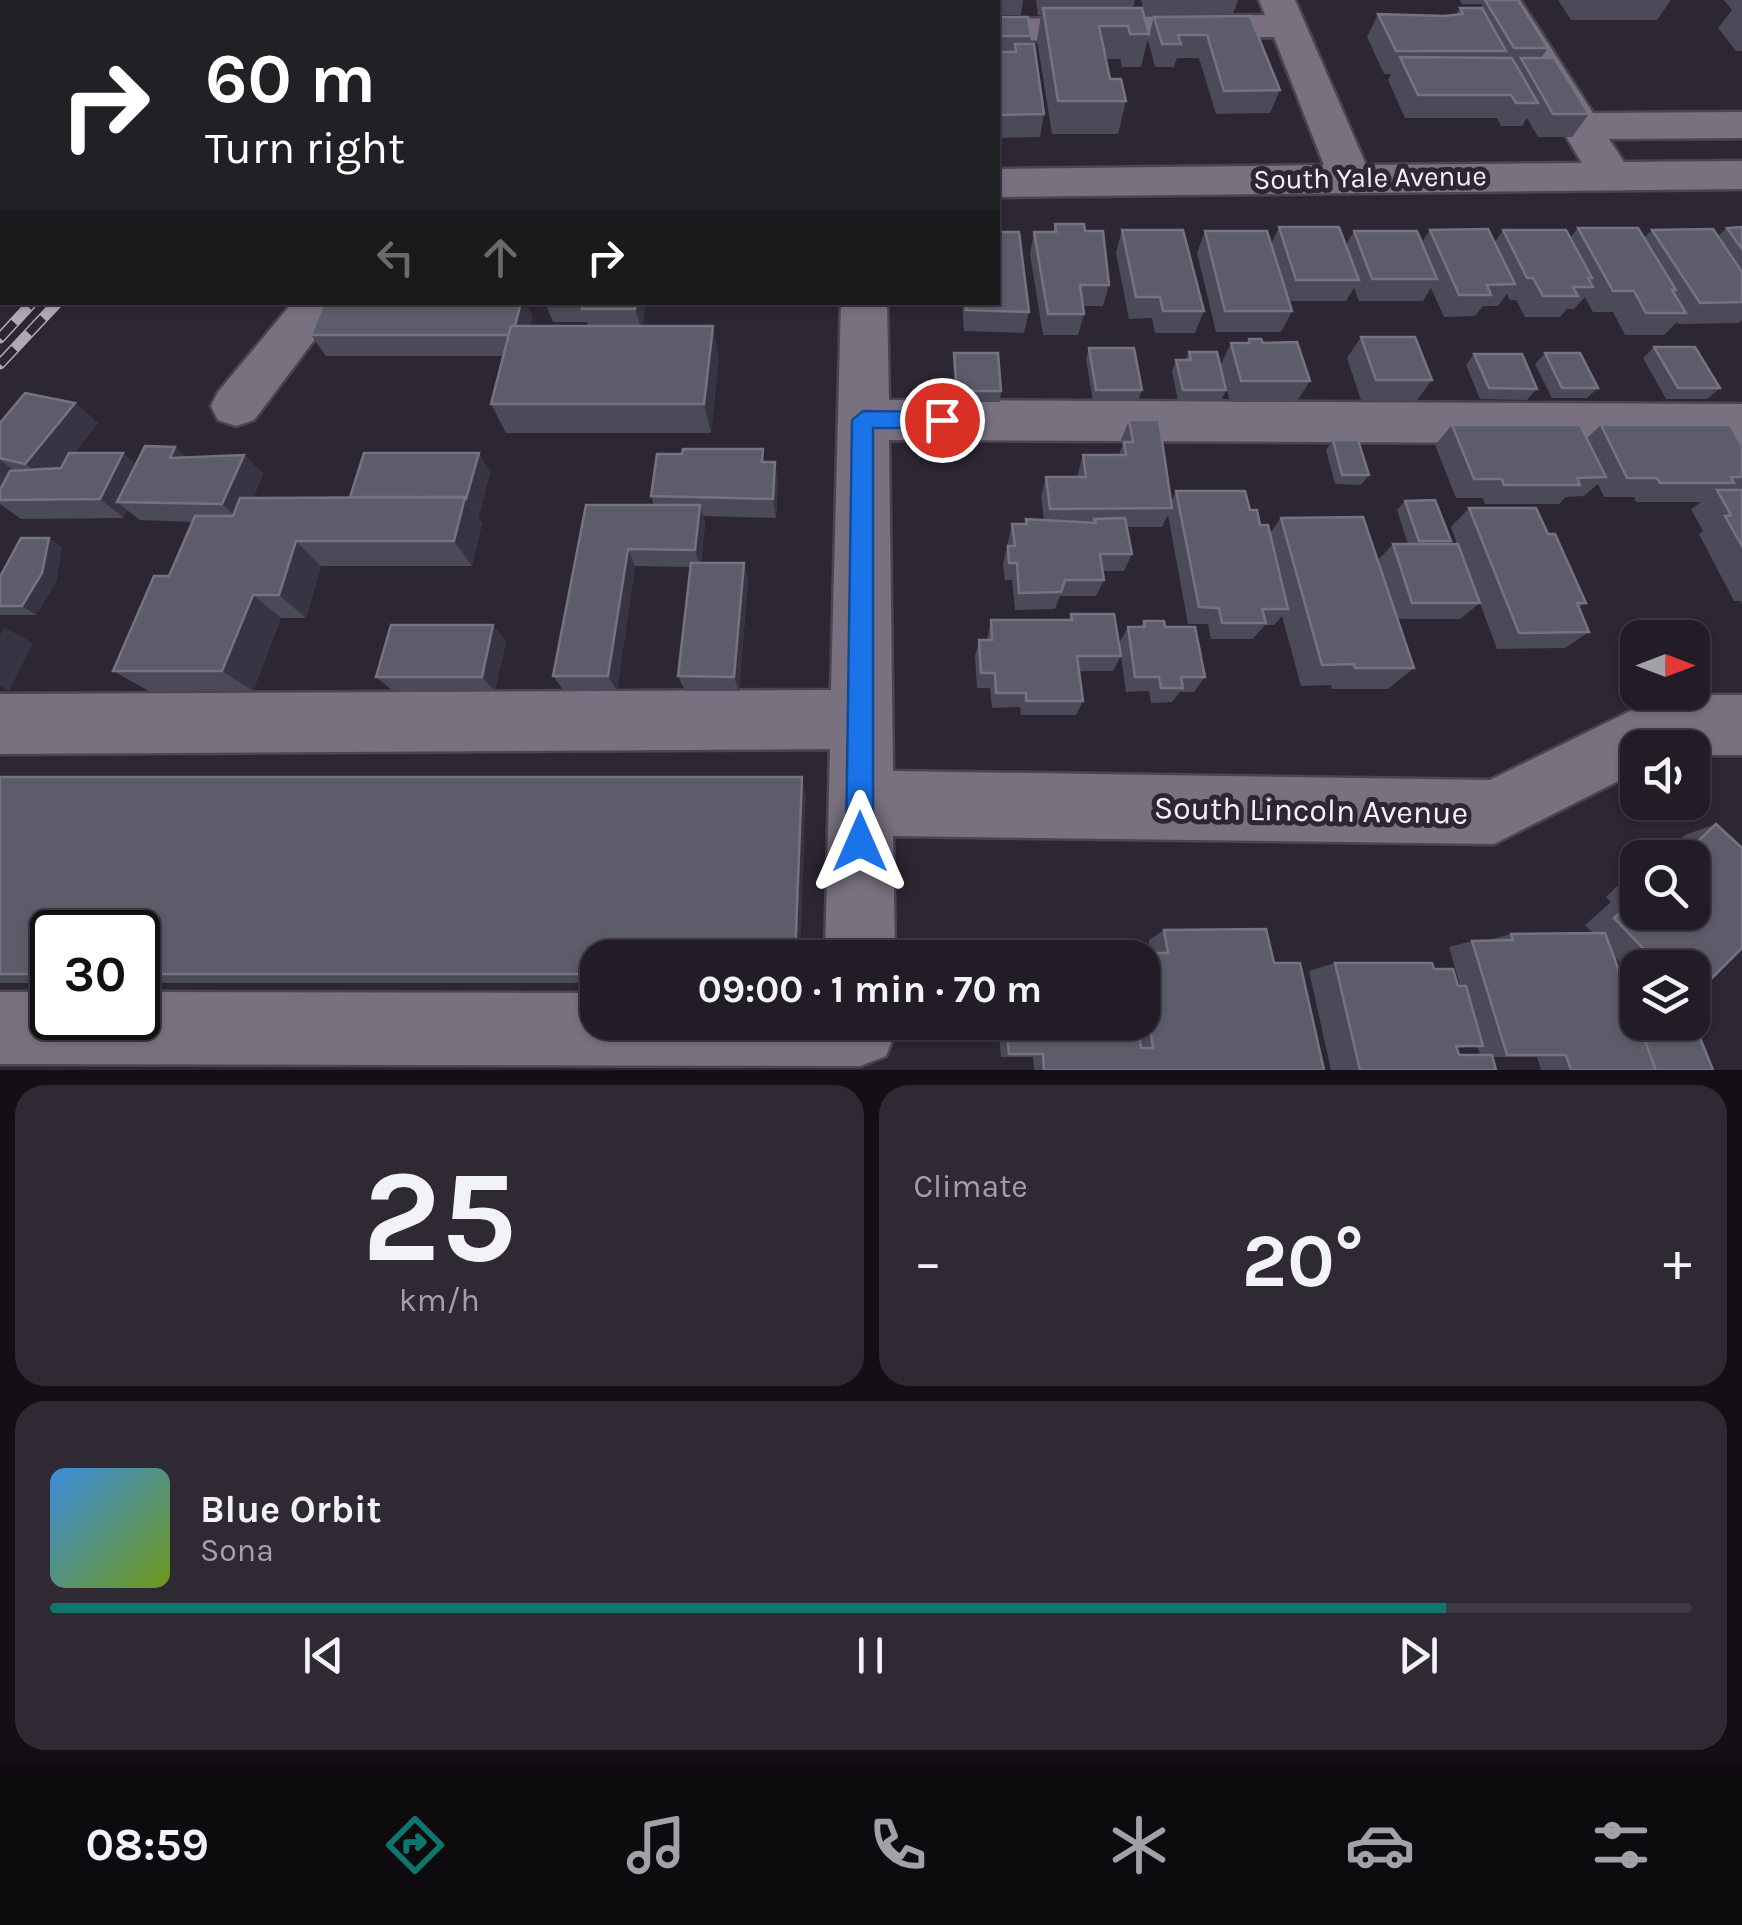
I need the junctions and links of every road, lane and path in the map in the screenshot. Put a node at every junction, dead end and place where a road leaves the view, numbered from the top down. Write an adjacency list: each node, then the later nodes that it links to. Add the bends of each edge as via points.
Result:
1 (1502, 0): 4 (street)
2 (1282, 13): 3 (street); 8 (street)
3 (1000, 30)
4 (1579, 126): 5 (street); 7 (street)
5 (1742, 126)
6 (1742, 175): 7 (street, South Yale Avenue)
7 (1610, 176): 8 (street, South Yale Avenue)
8 (1350, 177): 9 (street, South Yale Avenue)
9 (1000, 183)
10 (322, 305): 12 (street)
11 (864, 305): 13 (street)
12 (236, 406)
13 (863, 420): 14 (street); 15 (street)
14 (1742, 424)
15 (860, 719): 16 (street); 18 (street)
16 (0, 724)
17 (1742, 726): 18 (street, South Lincoln Avenue, via 1663,726 1494,812)
18 (860, 803): 19 (street)
19 (860, 940)
20 (0, 1028): 21 (street)
21 (860, 1041)

